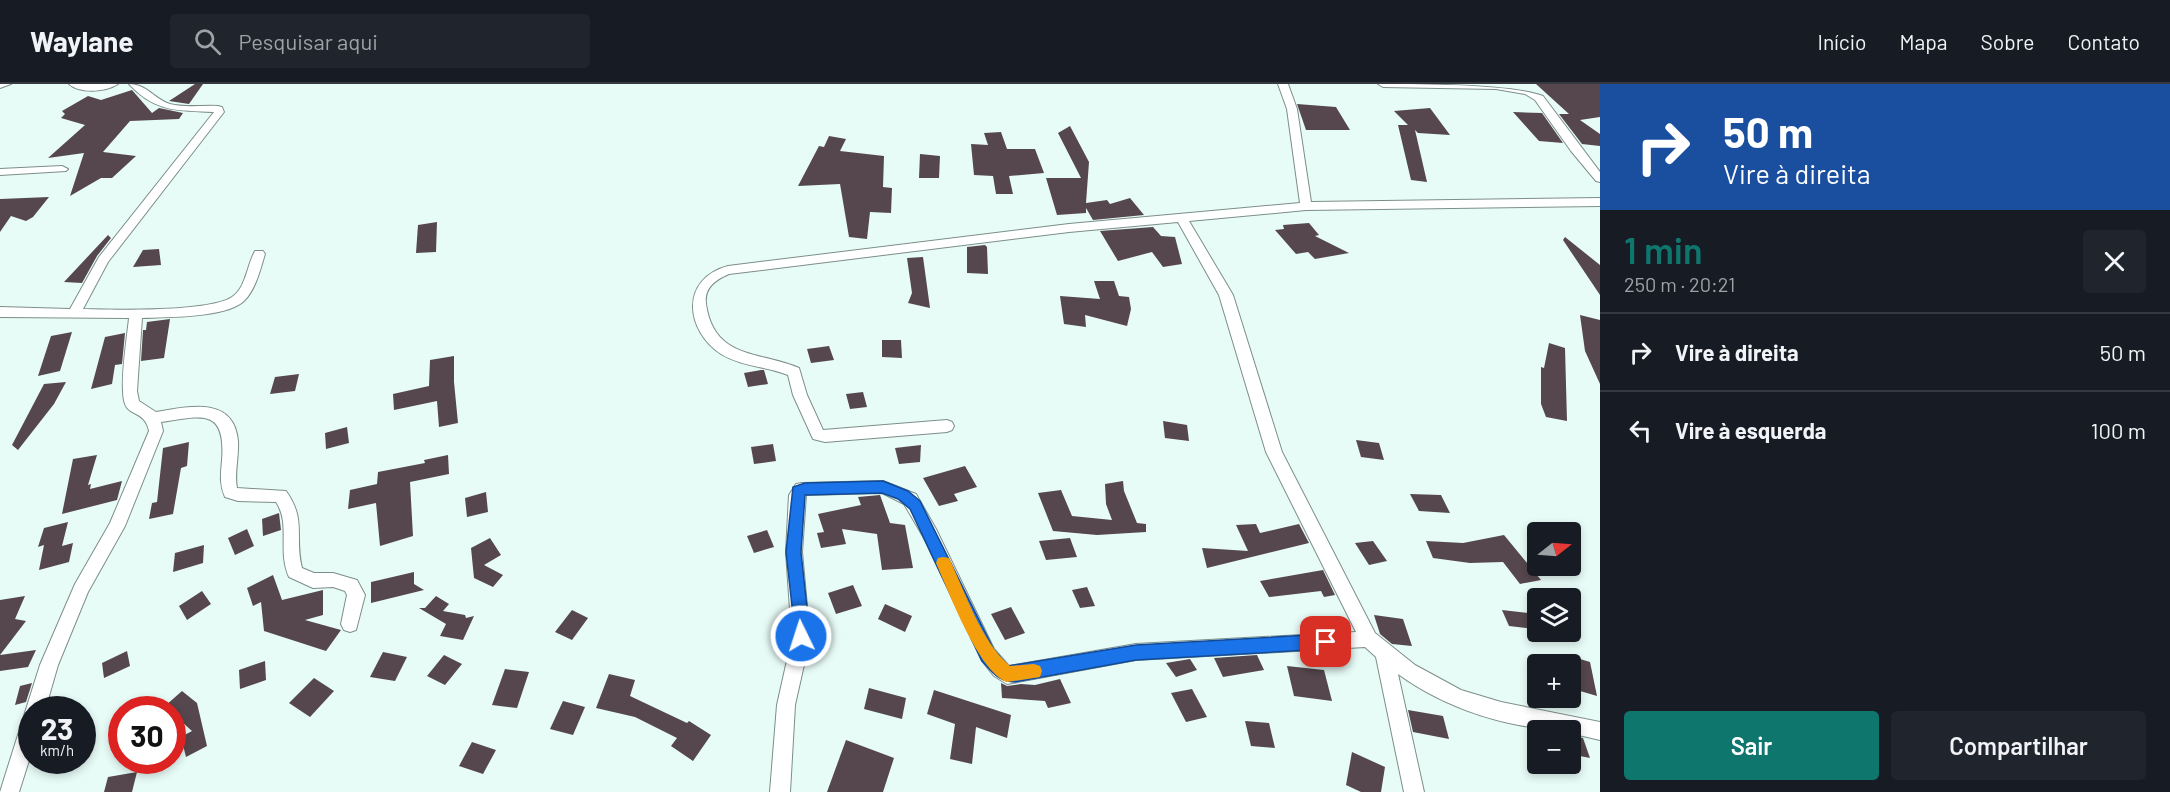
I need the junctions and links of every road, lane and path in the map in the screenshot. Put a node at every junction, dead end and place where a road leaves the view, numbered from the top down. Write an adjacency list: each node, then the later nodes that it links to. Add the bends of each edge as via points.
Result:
1 (6, 84): 7 (street)
2 (74, 84): 3 (street)
3 (113, 84)
4 (134, 84): 16 (street, via 171,108 203,107 219,112 103,260)
5 (1283, 84): 12 (street, via 1292,109)
6 (1383, 84): 10 (street, via 1496,86 1528,91 1539,98)
7 (0, 85)
8 (62, 169): 9 (street)
9 (0, 172)
10 (1600, 179)
11 (1600, 202): 12 (street)
12 (1306, 206): 13 (street)
13 (1182, 219): 19 (street, via 1069,228 728,270 714,275 703,287 699,305 711,338 734,356 794,372 818,435); 21 (street, via 1226,295 1274,452)
14 (259, 254): 17 (street, via 250,280 237,300 223,306)
15 (0, 312): 16 (street)
16 (74, 314): 17 (street)
17 (136, 314): 18 (street, via 132,404)
18 (154, 418): 20 (street, via 214,414 225,419 232,443 228,486 231,492 280,496 290,508 290,549 295,573 313,581 333,580 351,585 356,595); 23 (street, via 156,431 138,480 81,589)
19 (947, 426)
20 (350, 624)
21 (1369, 639): 22 (street); 27 (street, via 1136,652 1007,675 988,655 910,499 883,487 805,488 797,495 794,552 801,639 786,705)
22 (1383, 654): 24 (street, via 1440,690 1477,705); 28 (street)
23 (40, 696)
24 (1600, 731)
25 (18, 763): 26 (street)
26 (9, 792)
27 (780, 792)
28 (1414, 792)

